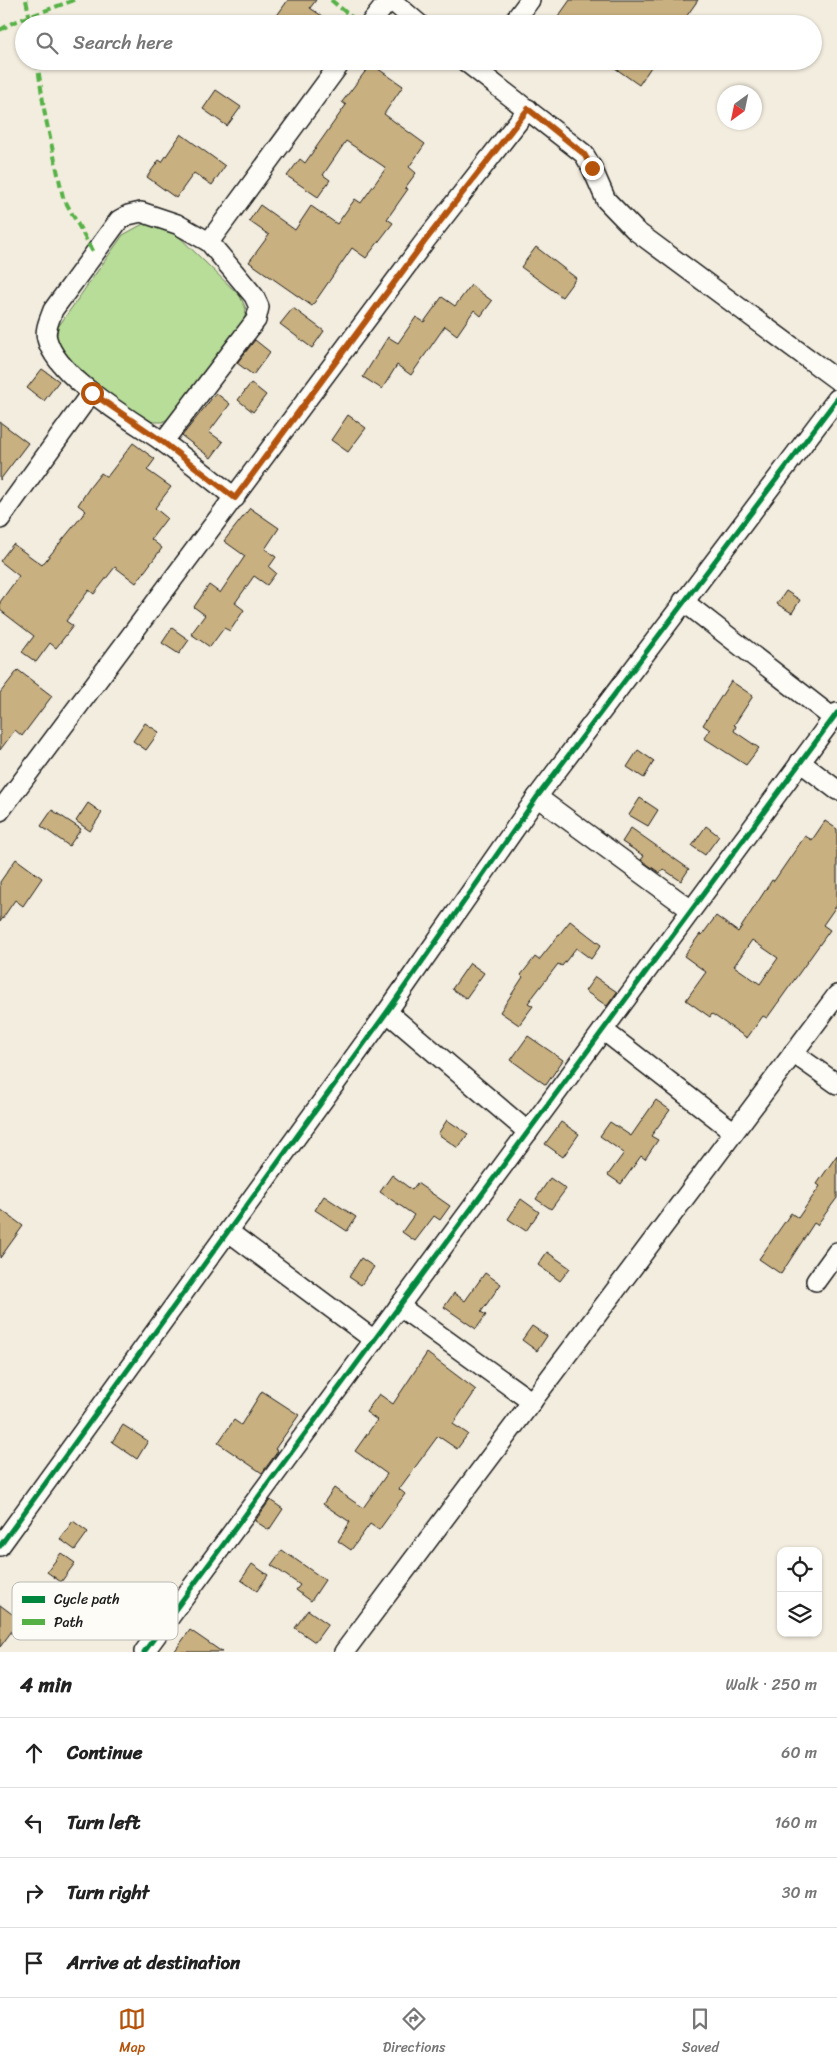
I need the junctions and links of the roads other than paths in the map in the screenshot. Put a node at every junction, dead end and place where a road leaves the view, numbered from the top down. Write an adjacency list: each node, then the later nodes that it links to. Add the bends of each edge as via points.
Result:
1 (390, 0): 3 (street); 4 (street)
2 (530, 0): 5 (street)
3 (378, 15)
4 (408, 15)
5 (519, 15)
6 (335, 70): 9 (street)
7 (481, 70): 8 (street)
8 (528, 109): 10 (street, via 584,154 606,200 636,232); 14 (street, via 425,241)
9 (209, 242): 11 (street, via 178,224 141,212 119,220 53,310 47,324 46,338 52,350 67,371); 13 (street, via 254,296 259,308 256,320)
10 (837, 380)
11 (92, 393): 13 (street); 15 (street)
12 (837, 399): 16 (street)
13 (163, 442): 14 (street)
14 (235, 498): 21 (street)
15 (0, 519)
16 (683, 601): 17 (street); 20 (street)
17 (835, 715): 18 (street)
18 (800, 762): 19 (street); 22 (street)
19 (837, 790)
20 (537, 797): 22 (street); 24 (street)
21 (0, 811)
22 (691, 910): 25 (street)
23 (837, 995): 26 (street)
24 (387, 1012): 28 (street); 30 (street)
25 (603, 1030): 28 (street); 29 (street)
26 (794, 1053): 27 (street); 29 (street)
27 (837, 1084)
28 (528, 1132): 33 (street)
29 (734, 1132): 35 (street)
30 (228, 1232): 34 (street); 36 (street)
31 (837, 1252): 32 (street)
32 (816, 1281)
33 (399, 1306): 34 (street); 35 (street)
34 (374, 1340): 37 (street)
35 (532, 1402): 40 (street)
36 (0, 1546)
37 (178, 1606)
38 (153, 1640): 39 (street)
39 (144, 1652)
40 (344, 1652)

